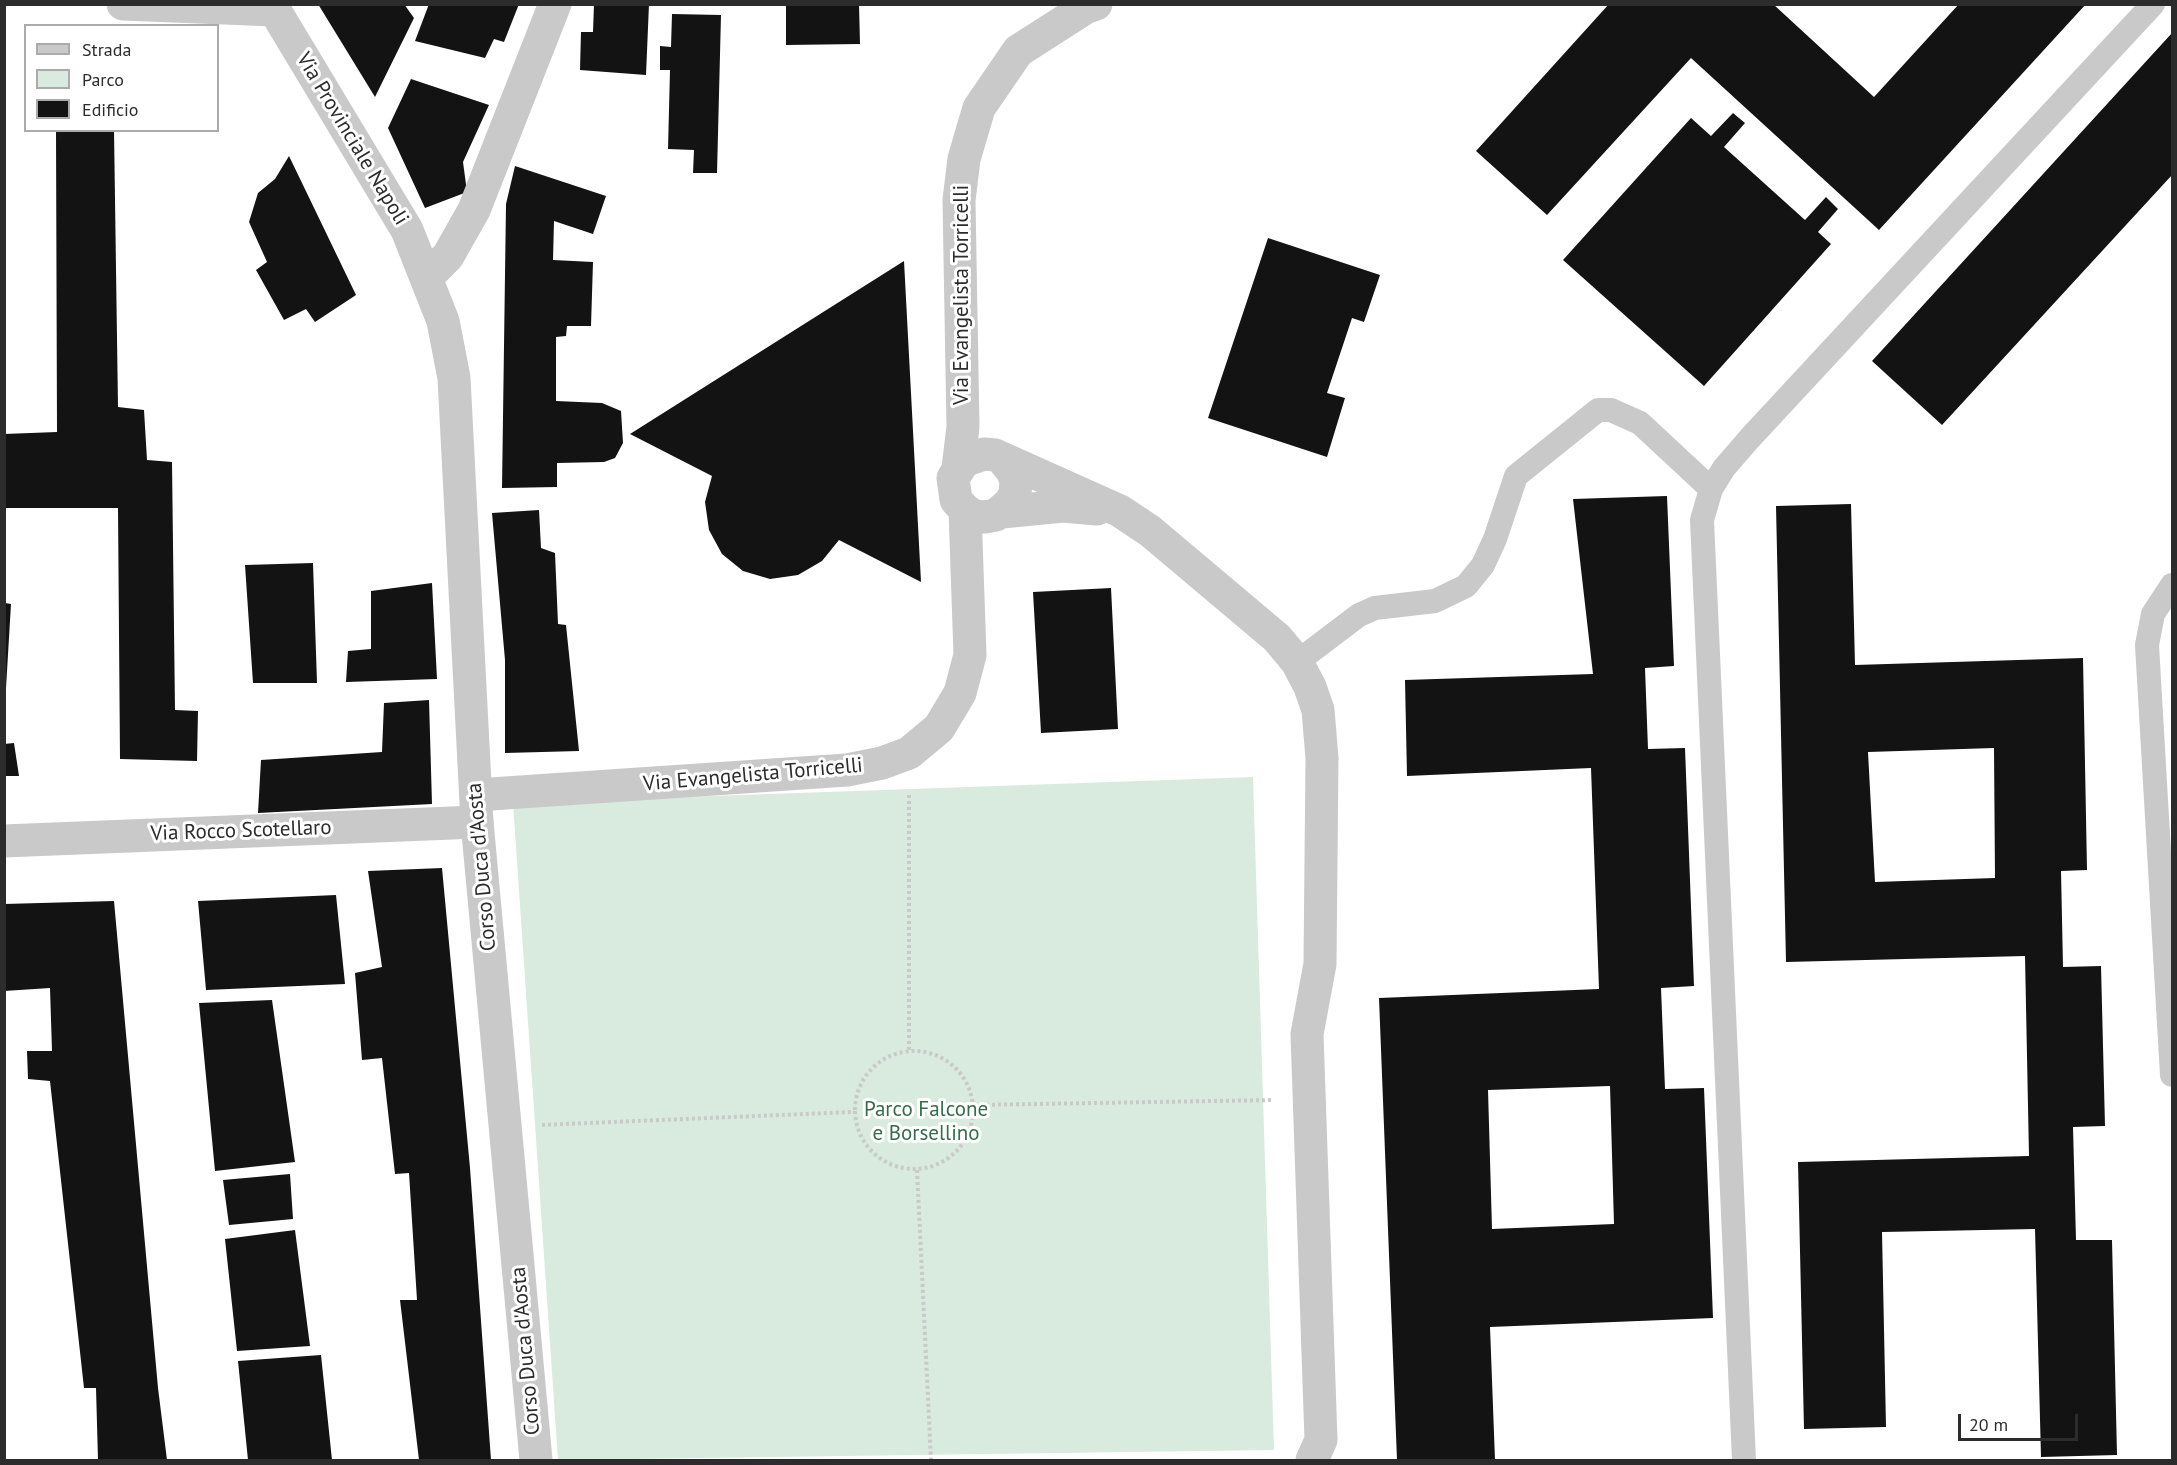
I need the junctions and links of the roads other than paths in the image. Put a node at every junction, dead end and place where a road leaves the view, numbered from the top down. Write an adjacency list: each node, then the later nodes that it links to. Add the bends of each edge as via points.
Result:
1 (123, 4): 5 (street)
2 (555, 4): 6 (street, via 474,210 448,256)
3 (1096, 4): 7 (street, Via Evangelista Torricelli, via 1018,51 980,108 964,159 959,201)
4 (2153, 4): 10 (lane, via 1750,438)
5 (273, 7): 6 (street, Via Provinciale Napoli, via 407,230)
6 (428, 276): 16 (street, Corso Duca d'Aosta, via 444,321 454,378)
7 (963, 428): 8 (street, Via Evangelista Torricelli); 9 (street, Via Evangelista Torricelli)
8 (999, 458): 9 (street, via 973,456); 12 (street, Via Evangelista Torricelli); 13 (street, via 1013,472 1016,483 1015,494)
9 (958, 468): 11 (street, via 952,489)
10 (1711, 489): 15 (lane, via 1640,423 1611,410 1598,410 1516,476 1496,539 1483,565 1466,586 1435,601 1375,608); 21 (lane, via 1702,520)
11 (965, 510): 13 (street, via 985,517); 16 (street, Via Evangelista Torricelli, via 970,655 960,693 939,728 909,753 847,770)
12 (1120, 511): 13 (street, via 1064,506); 15 (street, Via Evangelista Torricelli, via 1150,531 1277,638)
13 (1002, 512)
14 (2172, 585): 18 (lane, via 2153,614 2147,645)
15 (1297, 662): 20 (street, Via Evangelista Torricelli, via 1310,687 1321,733 1320,964 1307,1034 1321,1440)
16 (476, 808): 17 (street, Via Rocco Scotellaro); 19 (street, Corso Duca d'Aosta)
17 (4, 841)
18 (2172, 1075)
19 (536, 1461)
20 (1312, 1461)
21 (1744, 1461)

